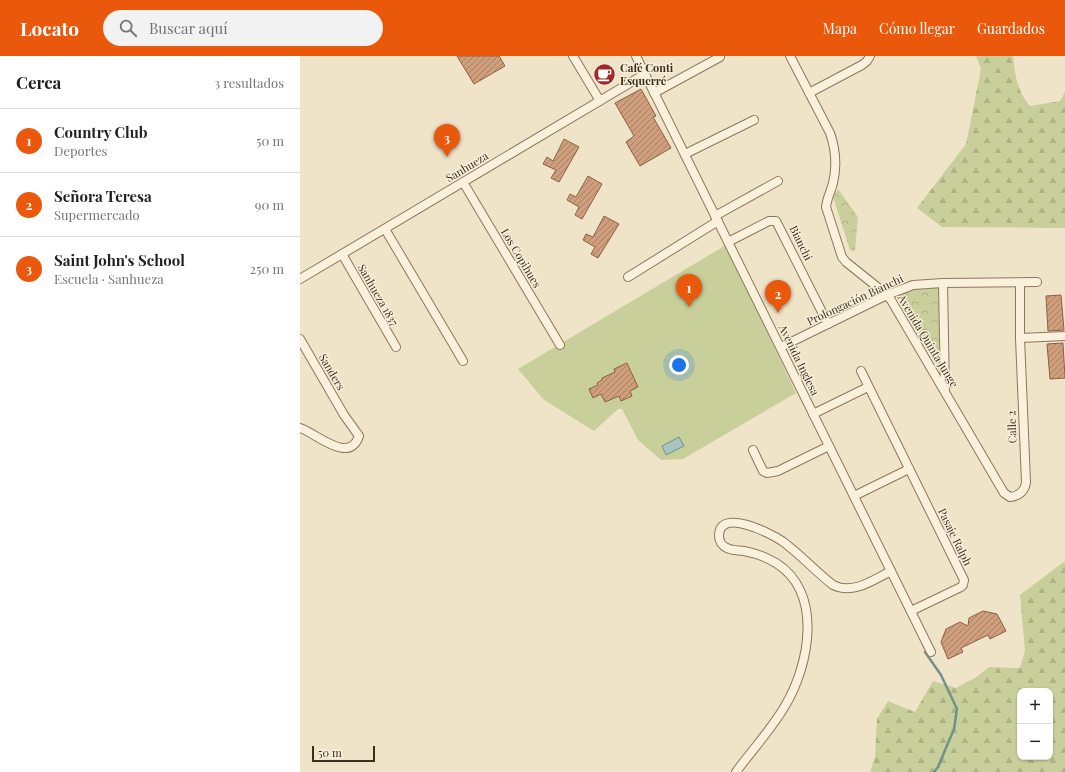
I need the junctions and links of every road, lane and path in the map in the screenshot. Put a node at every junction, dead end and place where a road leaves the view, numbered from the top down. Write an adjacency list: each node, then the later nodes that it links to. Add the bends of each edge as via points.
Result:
1 (573, 56): 9 (street)
2 (636, 56): 6 (street, Avenida Inglesa)
3 (790, 56): 8 (street, Avenida Quinta Junge)
4 (870, 56): 8 (street, via 862,65)
5 (720, 57): 7 (street)
6 (645, 74): 7 (street, Avenida Inglesa); 9 (street, Sanhueza)
7 (654, 93): 11 (street, Avenida Inglesa)
8 (809, 94): 23 (street, Avenida Quinta Junge, via 830,133 834,146 835,174 826,207 842,257)
9 (600, 101): 13 (street, Sanhueza)
10 (754, 120): 11 (street)
11 (685, 154): 14 (street, Avenida Inglesa)
12 (778, 181): 14 (street)
13 (463, 182): 15 (street, Sanhueza); 28 (street, Los Copihues)
14 (717, 218): 16 (street, Avenida Inglesa); 18 (street)
15 (385, 229): 17 (street, Sanhueza); 31 (street)
16 (728, 242): 24 (street, Bianchi, via 770,221 776,221); 30 (street, Avenida Inglesa)
17 (342, 254): 19 (street, Sanhueza); 29 (street, Sanhueza 1837)
18 (628, 277)
19 (300, 279)
20 (1037, 282): 22 (street, Prolongación Bianchi)
21 (944, 283): 22 (street, Prolongación Bianchi); 23 (street, Prolongación Bianchi, via 913,285); 34 (street)
22 (1020, 283): 26 (street, Calle 2)
23 (887, 295): 24 (street, Prolongación Bianchi); 34 (street, Avenida Quinta Junge)
24 (828, 324): 30 (street, Prolongación Bianchi)
25 (1065, 336): 26 (street)
26 (1020, 338): 40 (street, Calle 2, via 1025,486 1022,492 1013,497 1005,495)
27 (300, 339): 36 (street, Sanders, via 344,415 360,436 354,445 341,447)
28 (560, 345)
29 (396, 347)
30 (781, 347): 35 (street, Avenida Inglesa)
31 (463, 361)
32 (861, 371): 33 (street, Pasaje Ralph)
33 (868, 387): 35 (street); 39 (street, Pasaje Ralph)
34 (945, 392): 40 (street, Avenida Quinta Junge)
35 (813, 414): 37 (street, Avenida Inglesa)
36 (300, 428)
37 (829, 446): 38 (street, via 786,468 770,473 763,471); 41 (street, Avenida Inglesa)
38 (753, 450)
39 (909, 469): 41 (street); 43 (street, Pasaje Ralph, via 964,582 959,588)
40 (1002, 491)
41 (854, 496): 42 (street, Avenida Inglesa)
42 (891, 571): 43 (street, Avenida Inglesa); 45 (street, via 857,588 841,588 829,582 787,545 768,533 738,523 727,523 722,526 719,539 723,546 761,556 784,569 800,591 808,619 804,659 791,696 778,718)
43 (911, 611): 44 (street, Avenida Inglesa)
44 (931, 652)
45 (736, 772)

